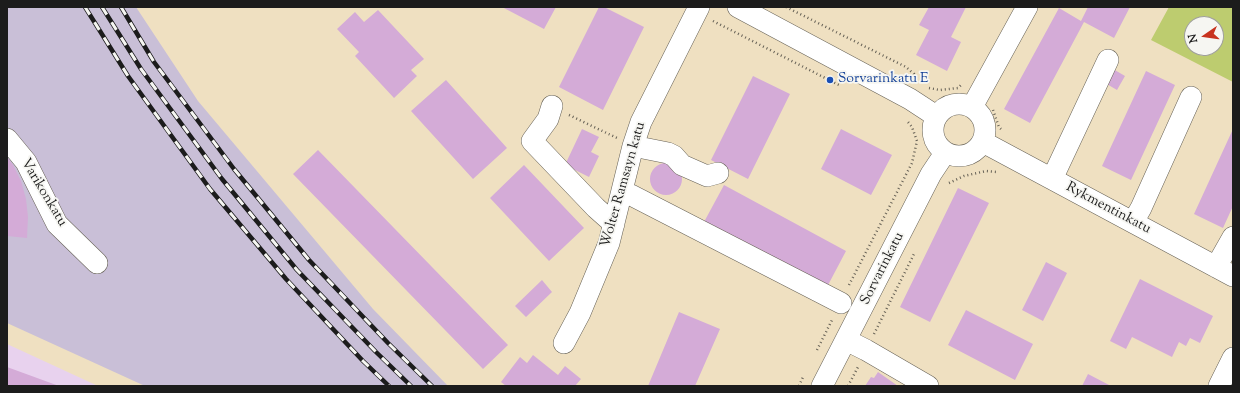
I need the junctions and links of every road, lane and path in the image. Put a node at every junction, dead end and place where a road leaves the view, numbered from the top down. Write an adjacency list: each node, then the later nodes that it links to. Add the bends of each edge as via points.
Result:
1 (738, 7): 8 (street)
2 (786, 7): 8 (path, via 906,67 914,74)
3 (1027, 7): 12 (street)
4 (698, 10): 7 (path); 17 (street, Wolter Ramsayn katu)
5 (1108, 60): 21 (street)
6 (963, 84): 8 (path, via 958,88)
7 (843, 87)
8 (914, 92): 13 (street); 30 (path, via 902,116 912,127 916,141 912,163)
9 (1191, 97): 24 (street)
10 (995, 103): 14 (path, via 993,110 999,127)
11 (552, 106): 17 (path); 25 (street, via 548,120 532,141)
12 (972, 107): 13 (street, via 959,103 947,106); 16 (street, via 981,115 986,129)
13 (936, 116): 18 (street, via 932,127 935,143)
14 (1004, 131)
15 (7, 139): 28 (street, Varikonkatu, via 26,162 57,224)
16 (983, 142): 18 (street, via 973,153 959,157); 19 (street, Rykmentinkatu)
17 (628, 143): 20 (street, via 668,153 682,165 707,176); 25 (street, Wolter Ramsayn katu)
18 (945, 153): 31 (street, Sorvarinkatu)
19 (1010, 156): 21 (street, Rykmentinkatu); 22 (path, via 1002,173 986,171 964,176)
20 (718, 174)
21 (1052, 179): 24 (street, Rykmentinkatu)
22 (948, 184)
23 (631, 195): 30 (street)
24 (1133, 222): 29 (street, Rykmentinkatu)
25 (614, 224): 32 (street, Wolter Ramsayn katu, via 609,243 580,314)
26 (1233, 237): 29 (street)
27 (914, 253): 33 (path)
28 (97, 263)
29 (1225, 272)
30 (841, 303): 34 (path)
31 (846, 340): 33 (street); 38 (street, Sorvarinkatu)
32 (564, 343)
33 (866, 350): 39 (path); 40 (street)
34 (815, 353)
35 (1233, 358): 41 (street)
36 (806, 373): 37 (path)
37 (799, 386)
38 (822, 386)
39 (848, 386)
40 (928, 386)
41 (1219, 386)

